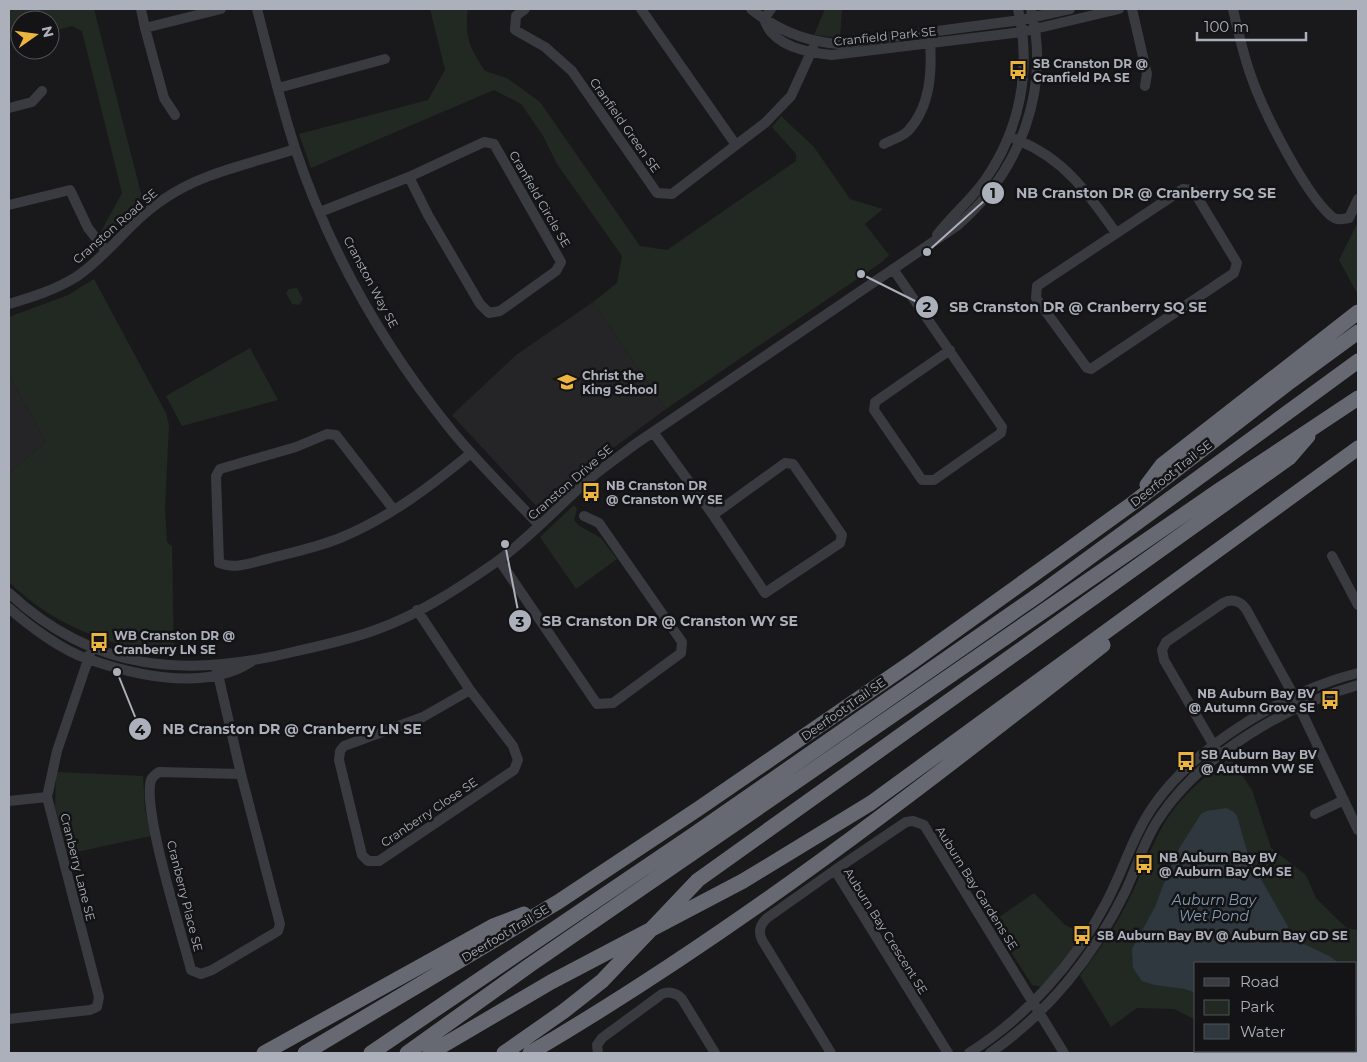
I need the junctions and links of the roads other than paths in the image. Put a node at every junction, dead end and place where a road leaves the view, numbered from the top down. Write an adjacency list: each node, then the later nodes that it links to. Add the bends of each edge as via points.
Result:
1 (141, 9): 16 (street)
2 (221, 9): 16 (street)
3 (258, 9): 24 (street, Cranston Way SE)
4 (524, 9): 31 (street, Cranfield Green SE, via 516,16 515,30 545,46 572,71 657,193 672,194)
5 (640, 9): 31 (street)
6 (751, 9): 14 (street, Cranfield Park SE)
7 (771, 9): 14 (street)
8 (1018, 9): 15 (street, Cranston Drive SE)
9 (1070, 9): 13 (street, Cranfield Park SE)
10 (1120, 9): 17 (street, Cranfield Park SE)
11 (1132, 9): 23 (street, via 1147,74)
12 (1233, 9): 34 (street, via 1250,75 1301,176 1332,217 1340,220 1349,218)
13 (1032, 13): 15 (street, Cranfield Park SE); 17 (street, Cranston Drive SE)
14 (764, 19): 20 (street, Cranfield Park SE, via 794,36); 21 (street, Cranfield Park SE, via 772,34)
15 (1021, 20): 18 (street, Cranston Drive SE); 19 (street, Cranfield Park SE)
16 (145, 28): 27 (street, via 164,98)
17 (1036, 29): 18 (street, Cranfield Park SE); 29 (street, Cranston Drive SE, via 1036,74)
18 (1022, 32): 19 (street, Cranfield Park SE); 28 (street, Cranston Drive SE, via 1023,84)
19 (930, 38): 20 (street, Cranfield Park SE, via 839,44); 21 (street, Cranfield Park SE, via 858,53); 30 (street, via 930,86 921,111 907,132)
20 (816, 42): 21 (street, Cranfield Green SE)
21 (811, 53): 31 (street, Cranfield Green SE, via 791,96 765,123)
22 (385, 59): 24 (street)
23 (1145, 86)
24 (278, 88): 32 (street, Cranston Way SE)
25 (42, 91): 26 (street, via 32,102)
26 (9, 108)
27 (175, 116)
28 (1010, 137): 29 (street); 38 (street, Cranston Drive SE, via 985,181)
29 (1021, 142): 37 (street, via 1063,166 1082,185); 38 (street, Cranston Drive SE, via 993,190 978,208 958,225)
30 (884, 144)
31 (736, 145)
32 (296, 149): 36 (street, Cranston Way SE); 39 (street, Cranston Road SE, via 182,187 152,207)
33 (409, 177): 33 (street, Cranfield Circle SE, via 484,142 494,144 561,262 556,271 500,311 489,313 480,304); 36 (street, Cranfield Circle SE)
34 (1358, 199)
35 (9, 205): 39 (street, via 70,190 88,228)
36 (320, 212): 50 (street, Cranston Way SE, via 365,303 399,358)
37 (1116, 233): 37 (street, via 1036,286 1036,298 1086,368 1091,369 1234,273 1237,263 1193,190 1183,189)
38 (933, 239): 40 (street, Cranston Drive SE)
39 (106, 251): 41 (street, Cranston Road SE, via 76,277)
40 (893, 269): 44 (street); 48 (street, Cranston Drive SE)
41 (9, 304)
42 (1358, 312): 51 (highway, via 1162,466)
43 (1358, 332): 51 (highway, Deerfoot Trail SE)
44 (950, 350): 44 (street, via 875,402 874,410 922,480 934,480 1001,433 1002,427)
45 (1358, 361): 86 (highway, via 1041,593 693,835)
46 (1358, 398): 47 (highway)
47 (1320, 422): 87 (highway); 89 (highway, via 1289,458 698,880 630,954 580,999)
48 (653, 432): 53 (street); 55 (street, Cranston Drive SE, via 592,477)
49 (1358, 448): 58 (highway)
50 (471, 452): 52 (street, via 430,487); 55 (street, Cranston Way SE)
51 (1133, 503): 80 (highway, Deerfoot Trail SE, via 912,662)
52 (394, 510): 52 (street, via 340,538 299,551 230,567 219,563 216,476 220,469 296,448 328,434 336,435)
53 (714, 515): 53 (street, via 785,463 792,464 842,535 840,543 765,593)
54 (584, 516): 57 (street, via 599,523 682,642 681,653 612,703 597,704)
55 (539, 526): 57 (street, Cranston Drive SE)
56 (1332, 556): 60 (street)
57 (499, 560): 62 (street, Cranston Drive SE)
58 (1199, 564): 88 (highway, via 863,808 743,881 581,966); 90 (highway, via 1185,580 874,823 639,986)
59 (9, 593): 63 (street, Cranston Drive SE, via 24,607)
60 (1358, 605)
61 (9, 608): 64 (street, Cranston Drive SE, via 51,639)
62 (417, 610): 65 (street, Cranston Drive SE, via 378,629 251,662 239,662); 68 (street, Cranberry Close SE)
63 (92, 648): 64 (street, Cranberry Lane SE); 65 (street, Cranston Drive SE, via 156,664)
64 (87, 659): 65 (street, Cranston Drive SE, via 132,671 173,677 199,678); 74 (street, Cranberry Lane SE, via 57,751)
65 (217, 671): 73 (street, Cranberry Place SE)
66 (1358, 673): 69 (street)
67 (1358, 685): 70 (street)
68 (470, 690): 68 (street, Cranberry Close SE, via 517,753 514,770 379,861 368,862 362,854 339,760 340,751 344,746 423,717)
69 (1294, 696): 70 (street); 71 (street); 71 (street, via 1243,605 1234,600 1223,603 1166,642 1162,652)
70 (1300, 706): 72 (street); 75 (street)
71 (1214, 746): 72 (street); 81 (street, via 1185,769 1154,805 1088,935 1061,972)
72 (1220, 756): 82 (street, via 1187,783 1160,818 1102,933 1074,973)
73 (241, 774): 73 (street, Cranberry Place SE, via 280,924 278,931 201,974 191,970 162,858 150,798 152,779 159,772)
74 (47, 797): 76 (street); 83 (street, Cranberry Lane SE, via 99,997 97,1007 90,1010)
75 (1344, 800): 77 (street); 78 (street)
76 (9, 802)
77 (1315, 814)
78 (1358, 830)
79 (836, 870): 81 (street, Auburn Bay Gardens SE, via 906,822 920,822); 93 (street, Auburn Bay Crescent SE, via 768,918 759,932); 94 (street, Auburn Bay Crescent SE)
80 (558, 902): 84 (highway, via 494,926); 85 (highway, Deerfoot Trail SE)
81 (1033, 1002): 82 (street); 95 (street, via 998,1034)
82 (1039, 1012): 96 (street); 97 (street)
83 (9, 1019)
84 (264, 1053)
85 (305, 1053)
86 (371, 1053)
87 (407, 1053)
88 (430, 1053)
89 (504, 1053)
90 (530, 1053)
91 (598, 1053): 92 (street, via 597,1046 602,1038 668,992 680,997)
92 (715, 1053)
93 (831, 1053)
94 (948, 1053)
95 (970, 1053)
96 (990, 1053)
97 (1064, 1053)

